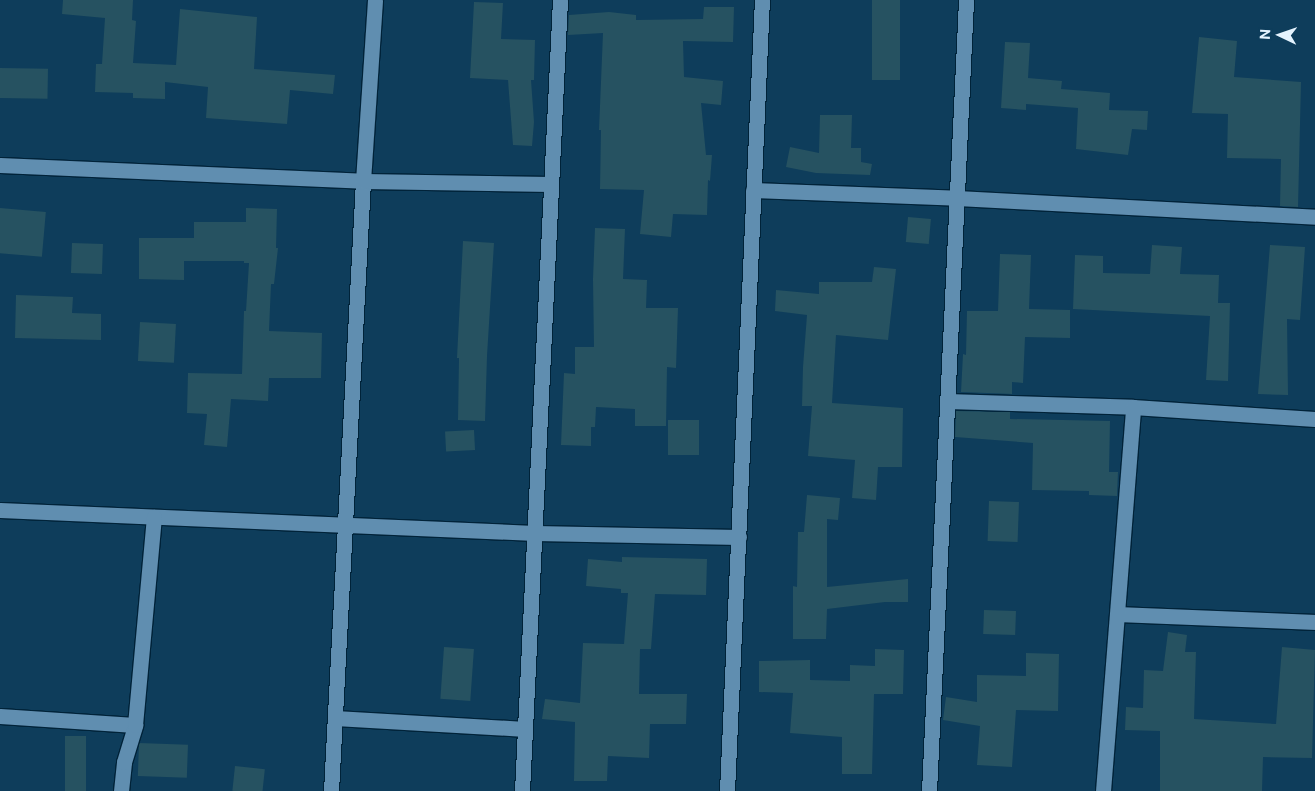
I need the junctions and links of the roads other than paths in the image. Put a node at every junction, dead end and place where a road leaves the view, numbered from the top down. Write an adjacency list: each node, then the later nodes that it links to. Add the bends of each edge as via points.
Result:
1 (375, 0): 6 (street)
2 (560, 0): 7 (street)
3 (762, 0): 8 (street)
4 (966, 0): 9 (street)
5 (0, 165): 6 (street)
6 (363, 181): 7 (street); 16 (street)
7 (551, 184): 17 (street)
8 (754, 190): 9 (street); 18 (street)
9 (957, 198): 10 (street); 11 (street)
10 (1315, 217)
11 (947, 401): 12 (street); 29 (street)
12 (1133, 407): 13 (street); 19 (street)
13 (1315, 419)
14 (0, 510): 15 (street)
15 (154, 516): 16 (street); 23 (street)
16 (345, 525): 17 (street); 22 (street)
17 (535, 533): 18 (street); 24 (street)
18 (739, 537): 28 (street)
19 (1118, 614): 20 (street); 30 (street)
20 (1315, 622)
21 (0, 716): 23 (street)
22 (335, 718): 24 (street); 26 (street)
23 (135, 725): 25 (street, via 125,755)
24 (525, 729): 27 (street)
25 (121, 791)
26 (331, 791)
27 (522, 791)
28 (727, 791)
29 (929, 791)
30 (1103, 791)

